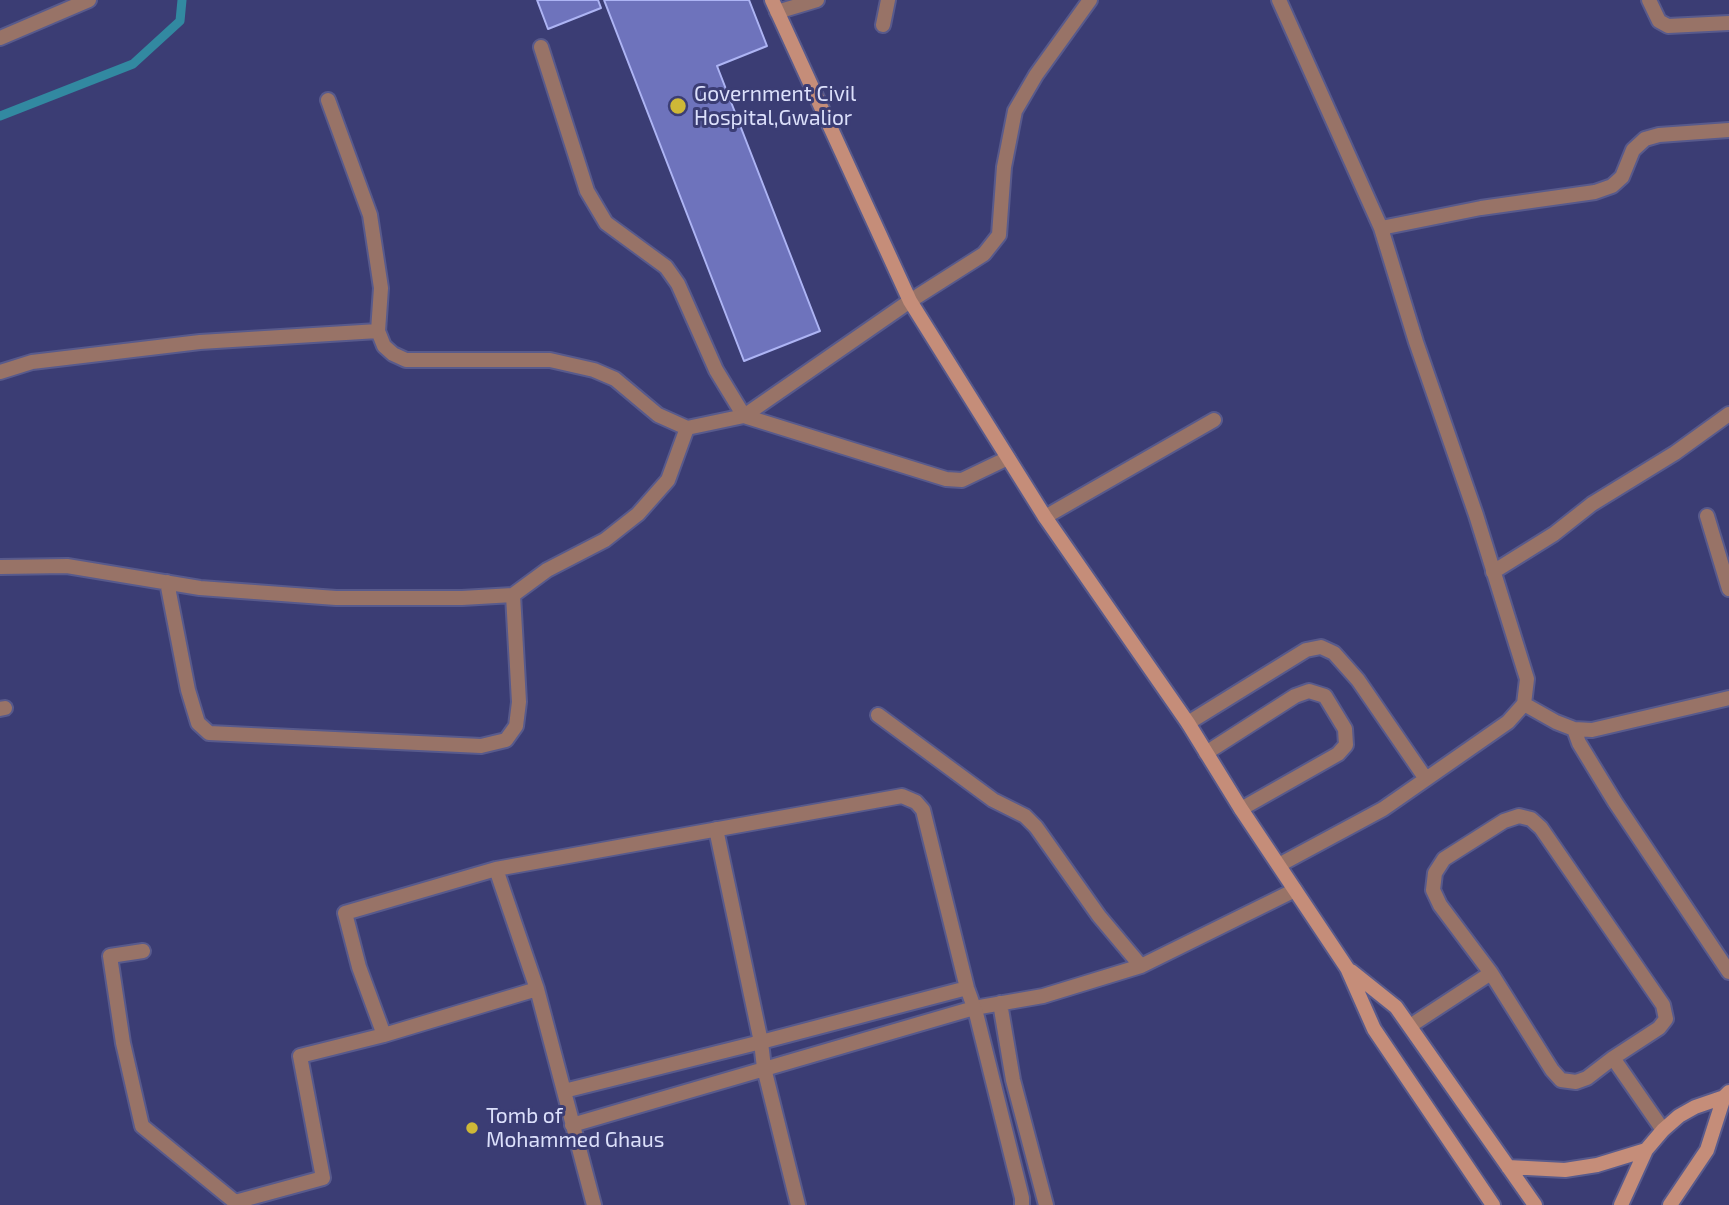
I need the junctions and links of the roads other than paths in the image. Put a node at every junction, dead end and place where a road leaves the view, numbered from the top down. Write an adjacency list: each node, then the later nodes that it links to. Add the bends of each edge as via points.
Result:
1 (89, 0): 10 (street)
2 (817, 0): 7 (street)
3 (888, 0): 9 (street)
4 (1279, 0): 14 (street)
5 (1649, 0): 8 (street, via 1659,22 1668,26)
6 (1087, 1): 15 (street, via 1015,111 1004,167 999,235 984,254)
7 (774, 6): 15 (main road)
8 (1729, 23)
9 (883, 24)
10 (0, 38)
11 (541, 47): 19 (street, via 587,191 606,223 666,267 678,284 716,370)
12 (328, 100): 16 (street, via 370,215 381,288)
13 (1729, 130): 14 (street, via 1645,139 1633,150 1622,177 1595,192)
14 (1381, 228): 26 (street)
15 (910, 301): 19 (street); 22 (main road)
16 (378, 331): 17 (street, via 188,344 32,362); 21 (street, via 384,346 406,360 550,360 594,370 615,379 658,415)
17 (0, 372)
18 (1729, 414): 26 (street)
19 (744, 416): 21 (street); 22 (street, via 946,480 961,480)
20 (1214, 420): 24 (street)
21 (687, 428): 29 (street, via 668,480 638,514 605,540 547,569)
22 (1008, 458): 24 (main road)
23 (1707, 516): 28 (street)
24 (1045, 517): 33 (main road)
25 (0, 567): 27 (street, via 67,566)
26 (1493, 572): 31 (street, via 1527,679)
27 (167, 582): 29 (street, via 336,598); 29 (street, via 188,691 198,723 209,733 481,746 506,740 516,726 519,702)
28 (1729, 589)
29 (513, 595)
30 (1729, 698): 34 (street, via 1592,730)
31 (1524, 704): 34 (street); 36 (street, via 1508,722)
32 (877, 715): 43 (street, via 993,800 1025,816)
33 (1188, 723): 35 (main road); 36 (street, via 1306,650 1321,647 1334,653 1358,680)
34 (1574, 729): 45 (street, via 1615,802)
35 (1206, 753): 37 (main road); 37 (street, via 1302,694 1309,691 1325,696 1345,729 1346,745 1338,754)
36 (1426, 779): 39 (street, via 1383,810)
37 (1241, 809): 39 (main road)
38 (716, 829): 40 (street); 47 (street, via 902,796 916,802 923,810); 53 (street)
39 (1279, 864): 41 (main road)
40 (496, 869): 48 (street); 52 (street, via 345,913)
41 (1295, 890): 43 (street); 44 (main road)
42 (143, 951): 62 (street, via 110,956 142,1126)
43 (1141, 966): 49 (street, via 1043,996)
44 (1347, 968): 51 (main road, via 1396,1007); 67 (main road, via 1374,1029)
45 (1729, 972)
46 (1491, 973): 51 (street); 54 (street, via 1561,1080 1587,1078); 54 (street, via 1440,905 1433,890 1435,873 1444,859 1519,816 1541,828 1663,1005 1665,1019 1659,1028)
47 (967, 988): 50 (street); 53 (street)
48 (537, 989): 52 (street); 56 (street)
49 (1000, 1003): 50 (street); 66 (street, via 1013,1080)
50 (974, 1008): 55 (street); 65 (street)
51 (1410, 1026): 61 (main road)
52 (384, 1035): 62 (street, via 300,1056 323,1178)
53 (761, 1042): 55 (street); 56 (street)
54 (1614, 1058): 59 (street)
55 (764, 1068): 58 (street); 64 (street)
56 (564, 1091): 58 (street)
57 (1726, 1094): 59 (main road, via 1679,1115); 70 (main road, via 1707,1150)
58 (572, 1125): 63 (street)
59 (1663, 1130): 60 (main road)
60 (1646, 1150): 61 (main road, via 1565,1170); 69 (main road)
61 (1508, 1167): 68 (main road)
62 (236, 1204)
63 (594, 1205)
64 (798, 1205)
65 (1022, 1205)
66 (1046, 1205)
67 (1493, 1205)
68 (1535, 1205)
69 (1621, 1205)
70 (1670, 1205)

